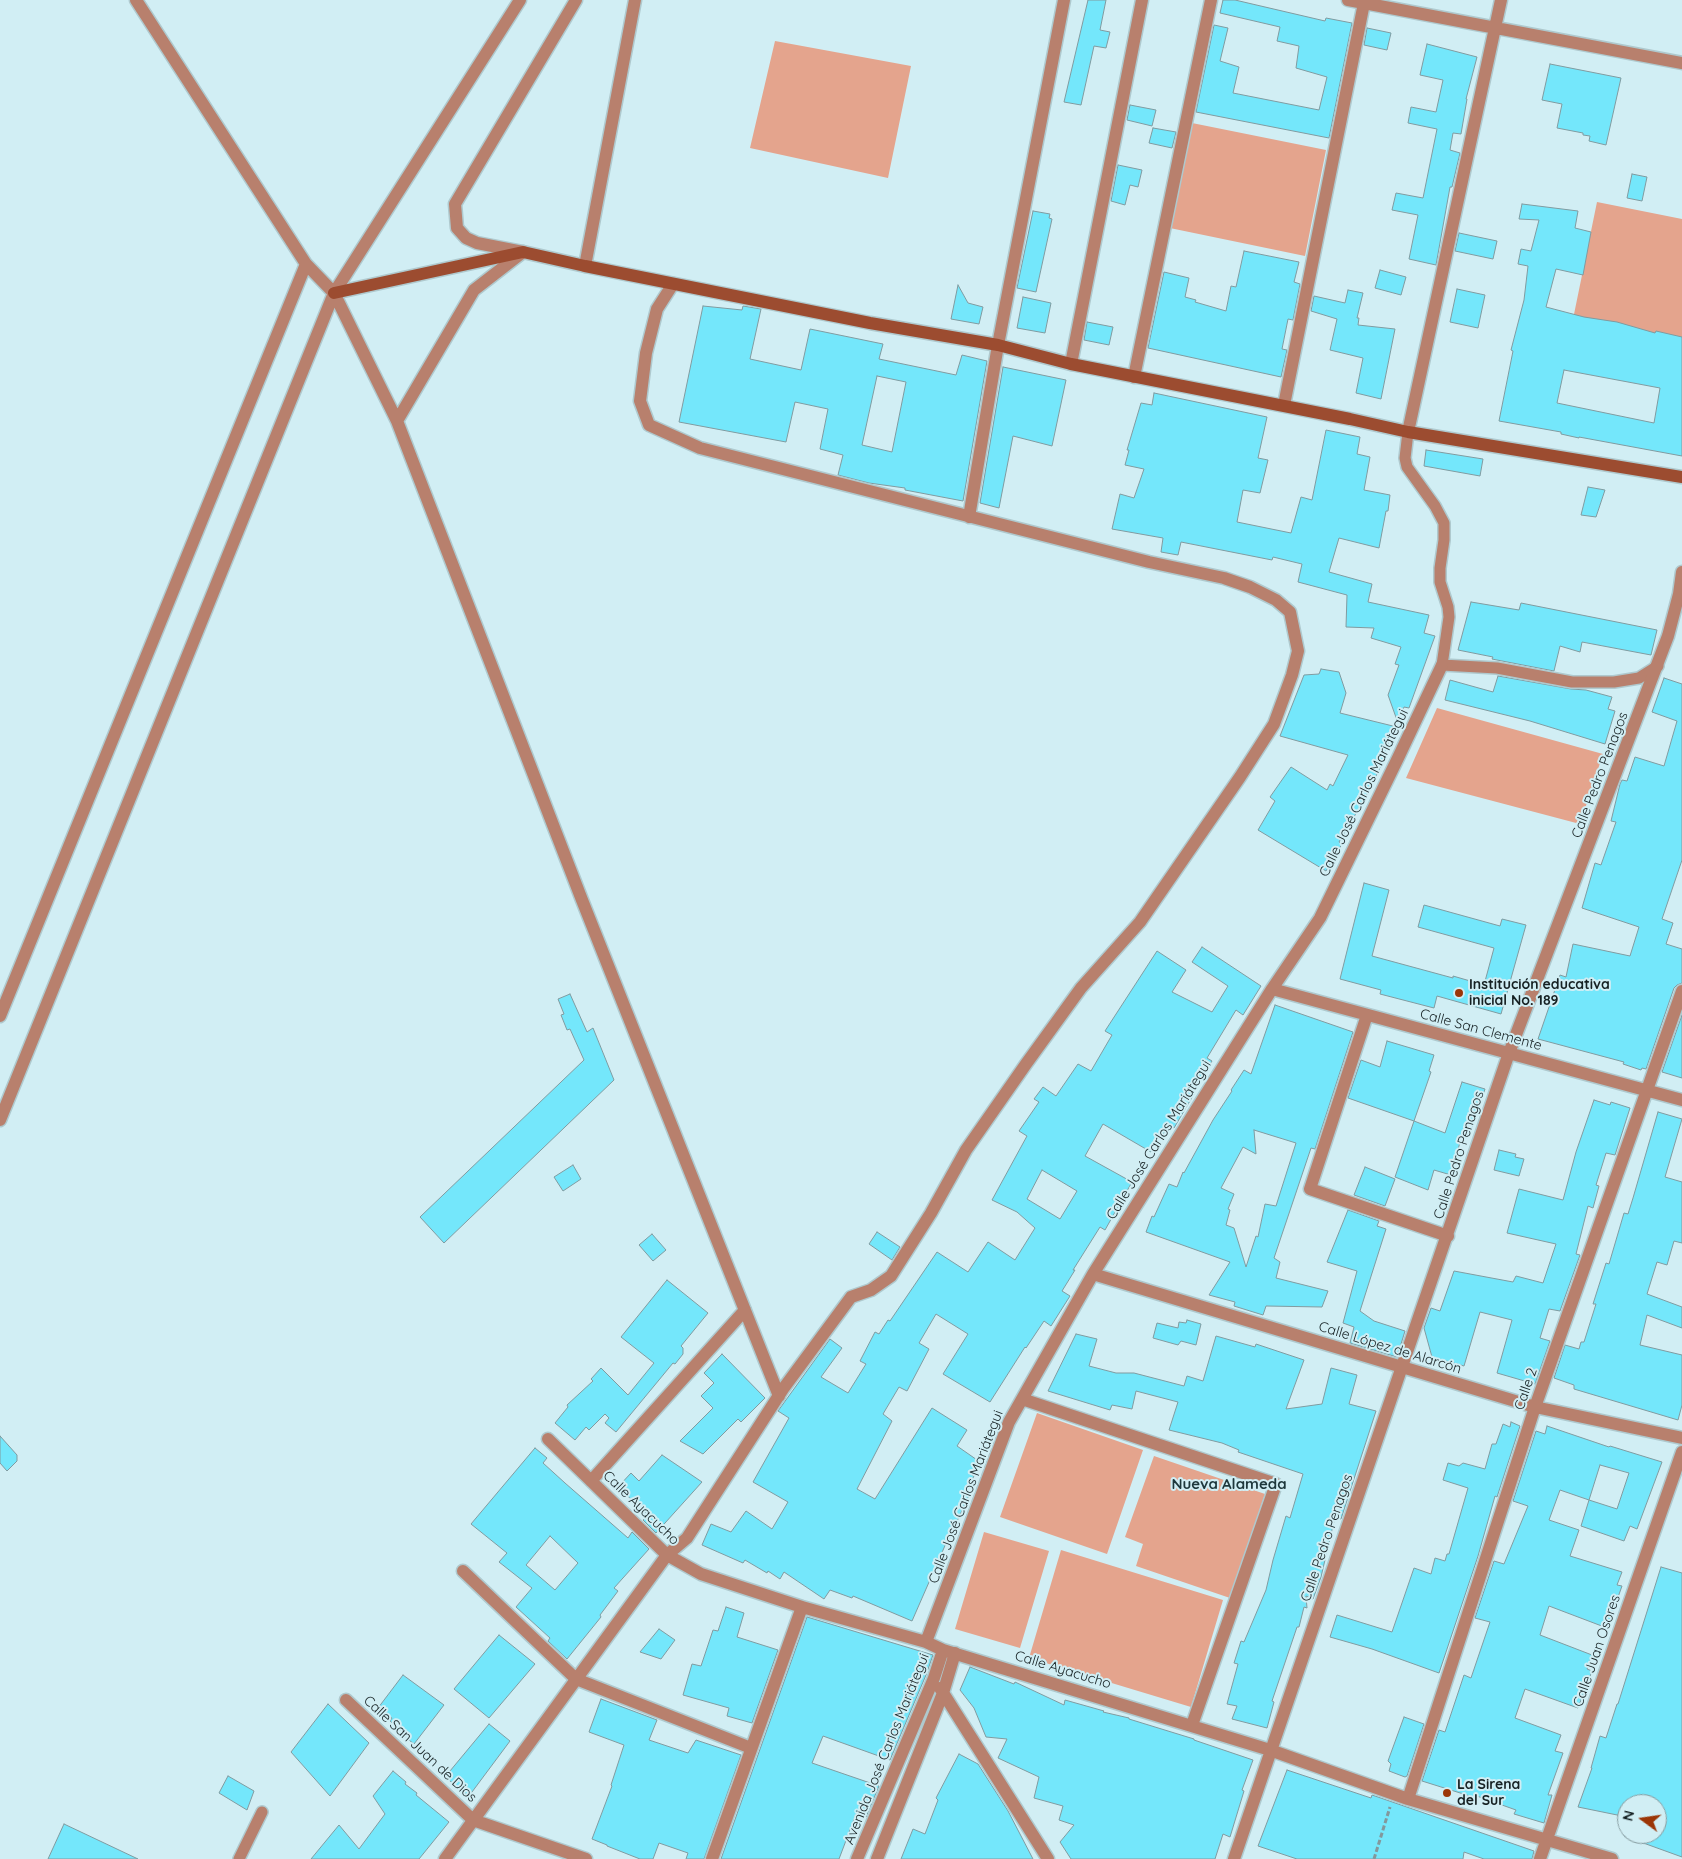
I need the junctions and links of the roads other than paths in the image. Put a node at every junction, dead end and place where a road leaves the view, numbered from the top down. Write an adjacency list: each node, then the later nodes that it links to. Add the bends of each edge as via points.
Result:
1 (136, 0): 14 (street)
2 (520, 0): 17 (street)
3 (576, 0): 13 (street, via 455,204 457,228 466,238)
4 (635, 0): 15 (street)
5 (1064, 0): 18 (street)
6 (1142, 0): 19 (street)
7 (1212, 0): 20 (street)
8 (1348, 0): 10 (street)
9 (1501, 0): 11 (street)
10 (1364, 3): 11 (street); 21 (street)
11 (1496, 27): 12 (street); 23 (street)
12 (1682, 63)
13 (523, 252): 15 (street); 17 (street); 22 (street, via 474,290)
14 (306, 264): 17 (street); 32 (street)
15 (585, 266): 16 (street)
16 (673, 284): 18 (street); 25 (street, via 657,310 646,353 640,402 649,425 700,448)
17 (334, 292): 22 (street); 36 (street)
18 (998, 345): 19 (street); 25 (street)
19 (1071, 364): 20 (street)
20 (1134, 377): 21 (street)
21 (1284, 406): 23 (street)
22 (397, 421): 39 (street, via 578,891)
23 (1408, 432): 24 (street); 27 (lane, via 1406,467 1444,524 1440,582 1449,617)
24 (1682, 477)
25 (968, 516): 41 (street, via 1250,587 1276,600 1290,612 1298,651 1274,724 1145,914 1081,988 1026,1064 966,1150 931,1214 891,1276 871,1290 851,1297)
26 (1682, 572): 28 (street, Calle Pedro Penagos, via 1679,594)
27 (1442, 665): 28 (lane, via 1498,668 1572,682 1639,678); 29 (street, Calle José Carlos Mariátegui, via 1320,918)
28 (1658, 666): 33 (street, Calle Pedro Penagos)
29 (1272, 989): 31 (street, Calle San Clemente); 38 (street, Calle José Carlos Mariátegui)
30 (1682, 991): 34 (street, Calle 2)
31 (1367, 1014): 33 (street, Calle San Clemente); 37 (street, via 1310,1189)
32 (0, 1016)
33 (1509, 1053): 34 (street, Calle San Clemente); 37 (street, Calle Pedro Penagos)
34 (1648, 1090): 35 (street, Calle San Clemente); 43 (street, Calle 2)
35 (1682, 1100)
36 (0, 1120)
37 (1448, 1236): 40 (street, Calle Pedro Penagos)
38 (1093, 1274): 40 (street, Calle López de Alarcón); 42 (street, Calle José Carlos Mariátegui)
39 (745, 1310): 41 (street); 47 (street)
40 (1401, 1366): 43 (street, Calle López de Alarcón); 59 (street, Calle Pedro Penagos)
41 (779, 1396): 48 (street, via 687,1538)
42 (1022, 1399): 51 (street, Calle José Carlos Mariátegui, via 1009,1422); 57 (street, via 1276,1484)
43 (1535, 1407): 44 (street, Calle López de Alarcón); 60 (street, Calle 2)
44 (1682, 1438)
45 (548, 1439): 47 (street, Calle Ayacucho)
46 (1682, 1452): 63 (street, Calle Juan Osores)
47 (591, 1481): 48 (street, Calle Ayacucho)
48 (667, 1555): 50 (street, Calle Ayacucho, via 701,1574); 54 (street)
49 (463, 1571): 54 (street)
50 (802, 1607): 51 (street, Calle Ayacucho); 58 (street)
51 (926, 1642): 52 (street, Calle Ayacucho)
52 (949, 1652): 53 (street, Avenida José Carlos Mariátegui); 55 (street, Avenida José Carlos Mariátegui); 57 (street, Calle Ayacucho)
53 (934, 1678): 55 (street); 68 (street, Avenida José Carlos Mariátegui)
54 (576, 1679): 58 (street); 62 (street)
55 (943, 1693): 69 (street, Avenida José Carlos Mariátegui); 70 (street)
56 (346, 1700): 62 (street, Calle San Juan de Dios)
57 (1192, 1725): 59 (street, Calle Ayacucho)
58 (751, 1748): 67 (street)
59 (1270, 1750): 60 (street, Calle Ayacucho); 71 (street, Calle Pedro Penagos)
60 (1408, 1799): 63 (street, Calle Ayacucho)
61 (262, 1812): 64 (lane)
62 (473, 1820): 65 (street); 66 (street, Calle San Juan de Dios)
63 (1547, 1839): 72 (street, Calle Juan Osores); 73 (street, Calle Ayacucho)
64 (239, 1859)
65 (445, 1859)
66 (586, 1859)
67 (712, 1859)
68 (857, 1859)
69 (876, 1859)
70 (1048, 1859)
71 (1234, 1859)
72 (1540, 1859)
73 (1612, 1859)

